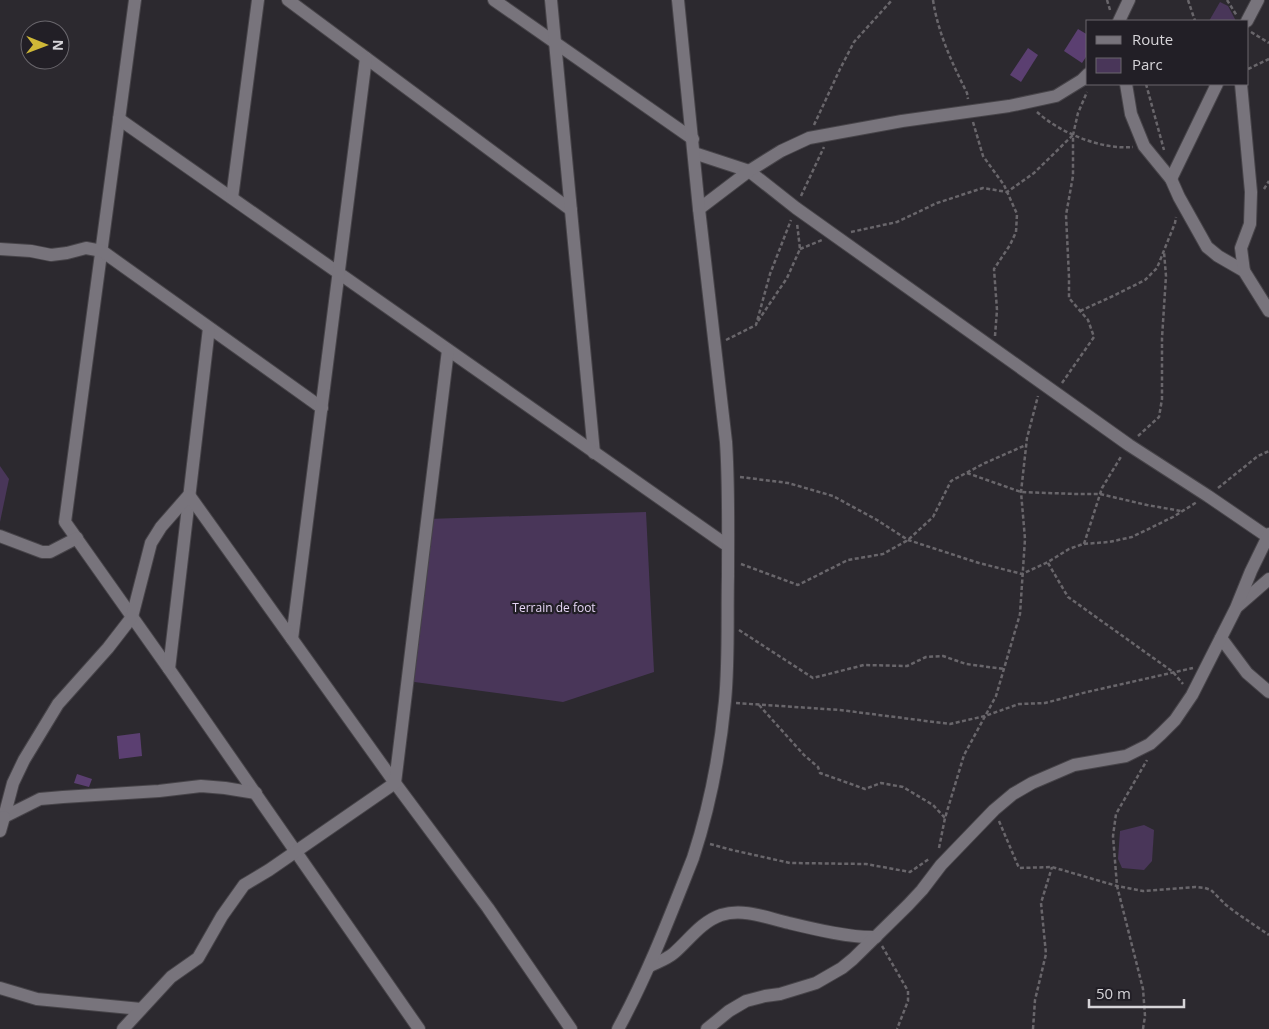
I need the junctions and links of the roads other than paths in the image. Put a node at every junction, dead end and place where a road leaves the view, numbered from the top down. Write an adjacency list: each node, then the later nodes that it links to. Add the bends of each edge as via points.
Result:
1 (136, 0): 17 (street)
2 (258, 0): 22 (street)
3 (288, 0): 12 (street)
4 (494, 0): 11 (street)
5 (551, 0): 11 (street)
6 (678, 0): 18 (street)
7 (1129, 0): 9 (street)
8 (1258, 0): 10 (street)
9 (1119, 20)
10 (1248, 20)
11 (555, 43): 18 (street); 24 (street)
12 (366, 58): 24 (street); 28 (street)
13 (1086, 76): 20 (street, via 1056,96 809,138)
14 (1126, 85): 21 (street, via 1130,114 1144,146)
15 (1217, 85): 21 (street)
16 (1241, 85): 27 (street, via 1251,192 1250,224 1241,248)
17 (120, 119): 22 (street); 26 (street)
18 (693, 139): 19 (street)
19 (694, 153): 20 (street); 23 (street)
20 (749, 171): 23 (street); 36 (street, via 796,208 1129,445)
21 (1171, 179): 27 (street, via 1207,247)
22 (232, 198): 28 (street)
23 (699, 209): 38 (street, via 726,442)
24 (571, 210): 33 (street)
25 (0, 249): 26 (street, via 51,255 86,248)
26 (102, 251): 30 (street); 37 (street, via 65,522)
27 (1244, 271): 29 (street)
28 (339, 273): 31 (street); 32 (street)
29 (1269, 311)
30 (208, 328): 32 (street); 34 (street)
31 (448, 350): 33 (street); 46 (street)
32 (322, 408): 43 (street)
33 (594, 453): 38 (street)
34 (189, 495): 41 (street, via 151,543); 43 (street); 44 (street)
35 (0, 536): 37 (street, via 42,552 50,552)
36 (1268, 536): 40 (street)
37 (77, 538): 41 (street)
38 (728, 553): 52 (street, via 725,702 716,767 699,841)
39 (1269, 580): 40 (street)
40 (1236, 608): 42 (street)
41 (132, 616): 44 (street); 48 (street, via 58,704 24,760)
42 (1221, 638): 45 (street, via 1247,673); 51 (street, via 1192,695 1175,720 1150,744 1126,756 1074,765 1032,782 1013,794 936,861 922,890)
43 (292, 639): 46 (street)
44 (170, 669): 47 (street)
45 (1269, 692)
46 (395, 783): 50 (street); 57 (street, via 488,908)
47 (256, 794): 48 (street, via 201,786 62,796 40,799); 50 (street)
48 (2, 818): 49 (street)
49 (0, 830)
50 (296, 851): 54 (street, via 244,885 198,958 172,977); 56 (street)
51 (876, 936): 52 (street, via 863,937 798,926 749,913 730,913 712,920 674,953); 59 (street, via 853,959 829,976 789,992 746,1001)
52 (650, 966): 58 (street)
53 (0, 988): 54 (street, via 37,999)
54 (141, 1009): 55 (street)
55 (123, 1029)
56 (419, 1029)
57 (571, 1029)
58 (618, 1029)
59 (707, 1029)

